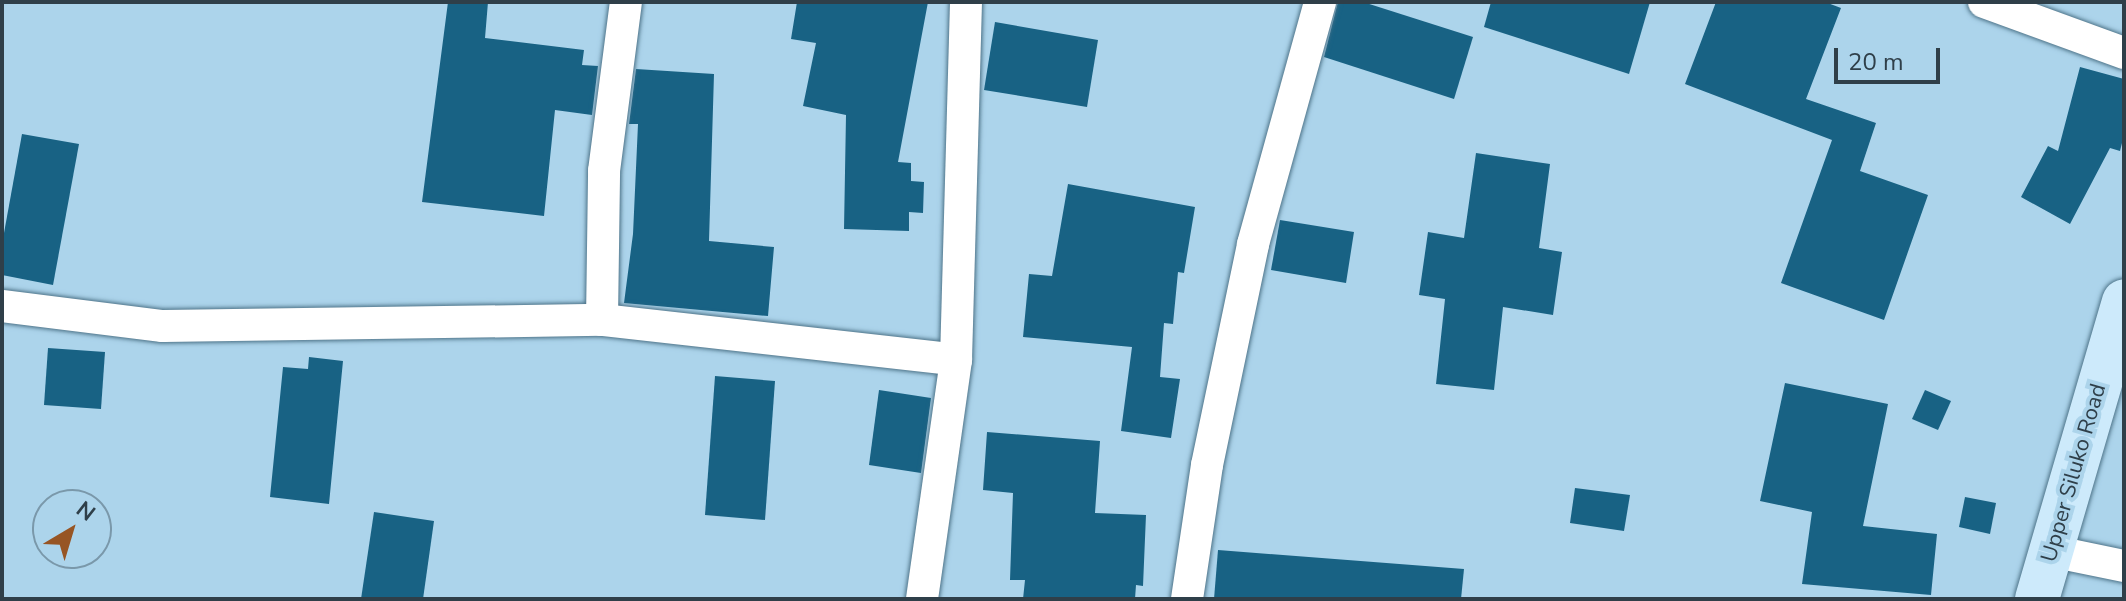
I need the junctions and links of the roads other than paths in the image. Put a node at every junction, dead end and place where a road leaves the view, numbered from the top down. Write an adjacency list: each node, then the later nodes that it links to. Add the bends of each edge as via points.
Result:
1 (626, 2): 8 (street, via 604,171)
2 (966, 2): 9 (street)
3 (1320, 2): 13 (street, via 1253,244 1207,465)
4 (1984, 2): 5 (street)
5 (2124, 53)
6 (2124, 301): 10 (main road, Upper Siluko Road)
7 (2, 306): 8 (street, via 163,326)
8 (602, 320): 9 (street)
9 (956, 360): 12 (street)
10 (2051, 551): 11 (street); 14 (main road, Upper Siluko Road)
11 (2124, 566)
12 (922, 599)
13 (1187, 599)
14 (2037, 599)

